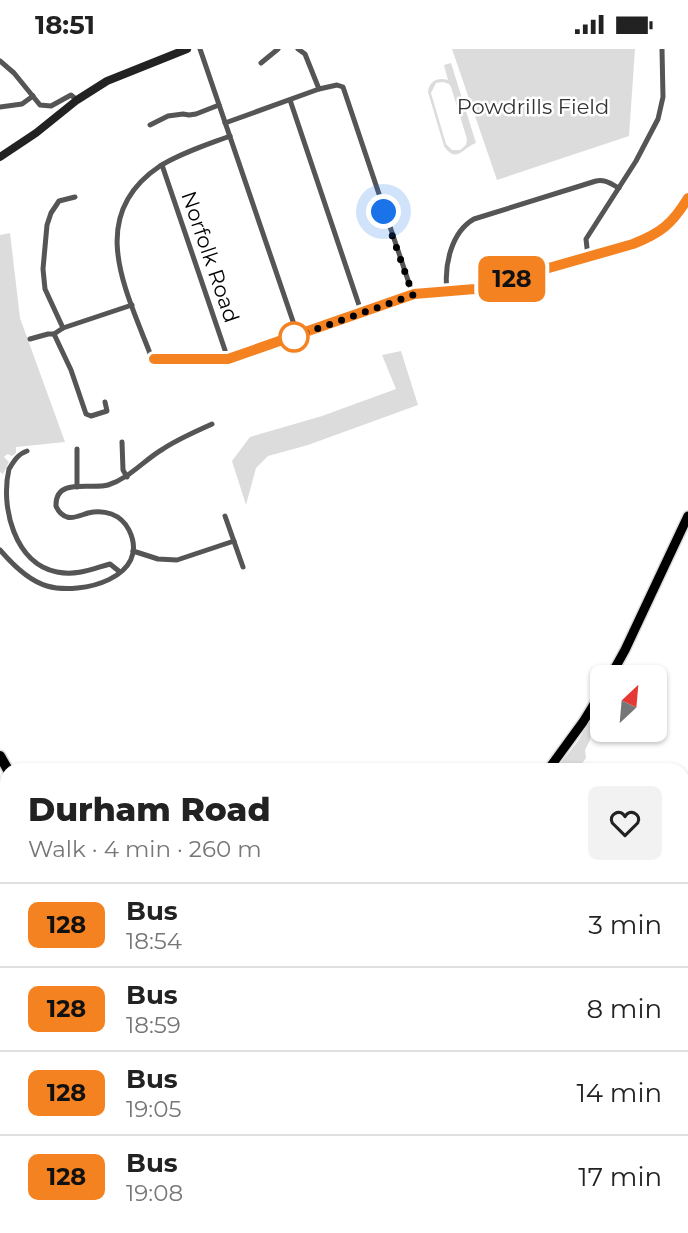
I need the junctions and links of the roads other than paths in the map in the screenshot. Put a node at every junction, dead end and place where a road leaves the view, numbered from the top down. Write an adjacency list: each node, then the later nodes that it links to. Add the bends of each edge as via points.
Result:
1 (187, 49): 10 (street, via 107,81)
2 (200, 49): 12 (street)
3 (278, 49): 7 (street)
4 (298, 49): 8 (street, via 305,54)
5 (662, 49): 19 (street, via 663,97 658,118)
6 (0, 61): 9 (street)
7 (261, 63)
8 (319, 89): 11 (street); 24 (street, via 342,87)
9 (33, 96): 10 (street, via 44,106 71,95); 13 (street, via 22,104)
10 (77, 100): 17 (street)
11 (290, 100): 14 (street); 26 (street)
12 (219, 106): 14 (street); 15 (street)
13 (0, 107)
14 (225, 123): 16 (street)
15 (150, 125)
16 (230, 136): 18 (street); 29 (street)
17 (0, 157)
18 (162, 165): 25 (street, via 131,193 117,231 121,272); 31 (street, Norfolk Road)
19 (619, 188): 22 (street, via 586,239); 23 (street, via 596,181 474,219 461,229 453,245)
20 (75, 197): 27 (street, via 59,201 47,225 45,289)
21 (688, 198): 22 (street, via 653,236)
22 (588, 257): 23 (street, via 475,289)
23 (447, 290): 24 (street)
24 (413, 295): 26 (street)
25 (132, 305): 27 (street); 31 (street, via 154,359)
26 (362, 314): 29 (street)
27 (63, 328): 28 (street)
28 (54, 334): 30 (street); 32 (street, via 86,414 107,411)
29 (298, 335): 31 (street)
30 (30, 339)
31 (228, 359)
32 (105, 402)
33 (212, 423): 39 (street, via 163,448)
34 (122, 442): 39 (street)
35 (77, 449): 40 (street)
36 (27, 451): 38 (street)
37 (5, 456): 38 (street)
38 (14, 461): 47 (street, via 2,486 1,505 25,554 57,572 75,574 110,564)
39 (127, 477): 40 (street, via 99,487)
40 (77, 487): 45 (street, via 61,490 56,506 59,512 75,517 102,511 117,517 130,530)
41 (225, 516): 43 (street)
42 (688, 516): 48 (main road)
43 (234, 541): 45 (street, via 177,560); 46 (street)
44 (0, 550): 47 (street, via 31,579 57,589 93,587)
45 (133, 551): 47 (street)
46 (243, 567)
47 (120, 572)
48 (617, 665)
49 (590, 711): 50 (main road)
50 (553, 763)

